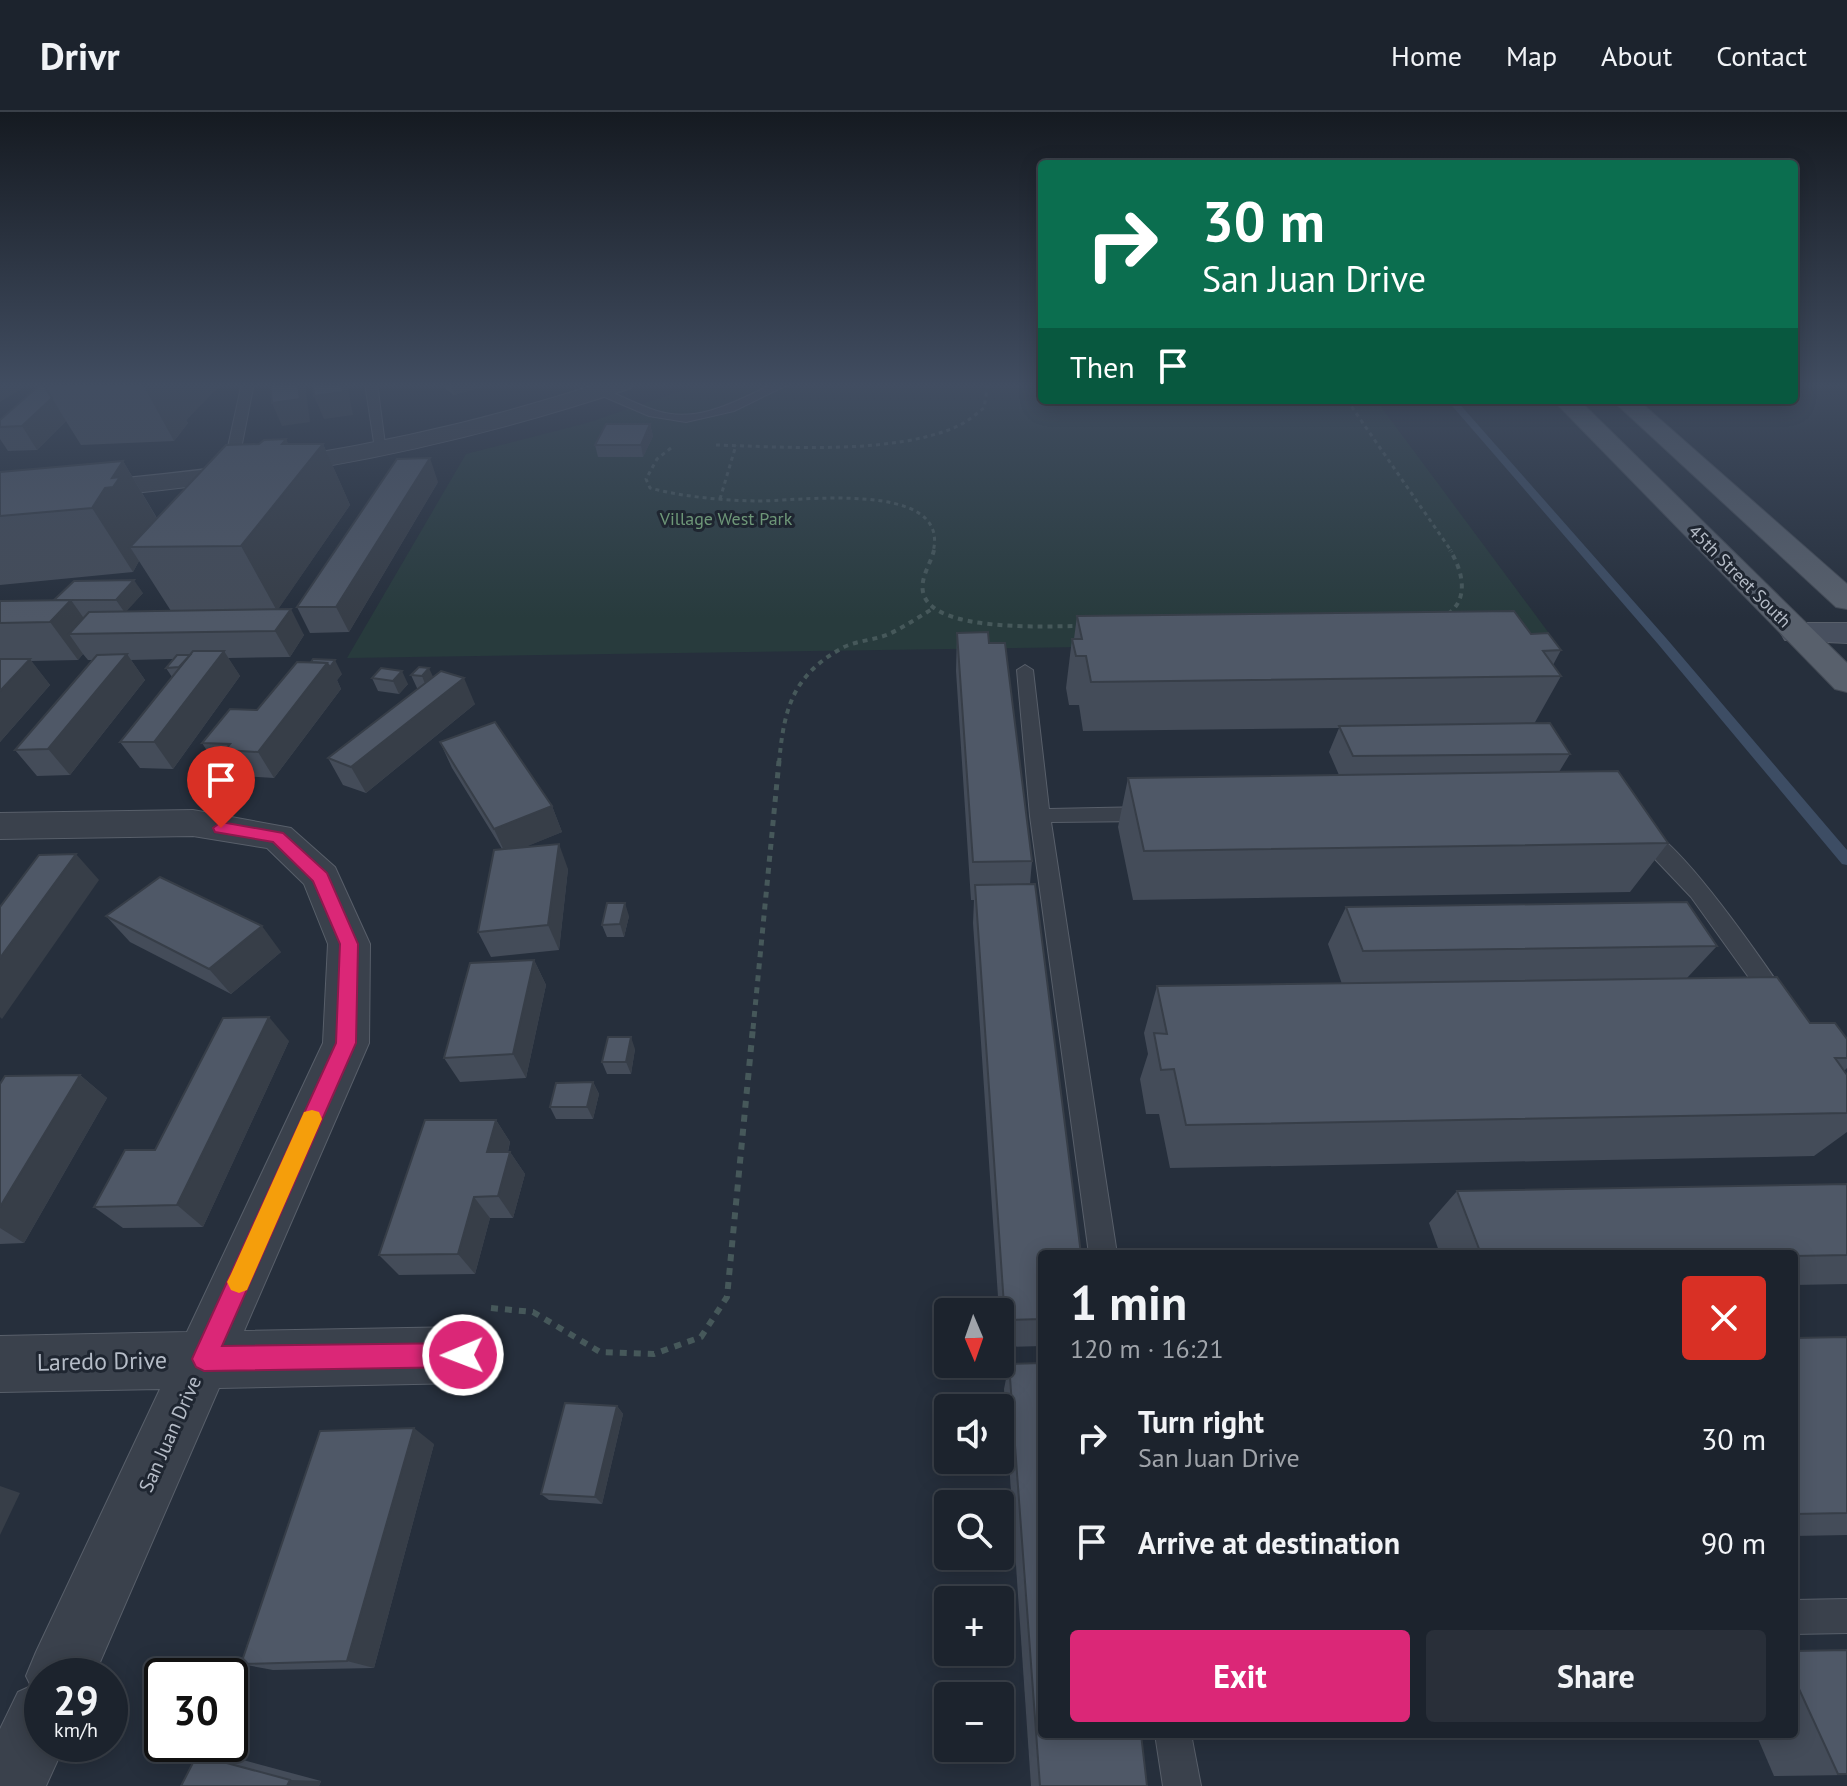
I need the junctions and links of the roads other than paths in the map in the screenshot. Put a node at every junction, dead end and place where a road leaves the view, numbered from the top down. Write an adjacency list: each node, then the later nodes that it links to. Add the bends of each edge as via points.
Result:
1 (232, 461): 5 (lane)
2 (342, 461): 5 (street)
3 (1626, 461): 8 (main road, 45th Street South)
4 (1692, 461): 7 (main road)
5 (229, 475): 6 (street, via 113,490)
6 (0, 496)
7 (1847, 600)
8 (1797, 633): 9 (street); 11 (main road, 45th Street South)
9 (1847, 633)
10 (1025, 670): 13 (lane)
11 (1847, 682)
12 (1167, 814): 13 (lane)
13 (1040, 816): 17 (lane)
14 (0, 826): 19 (street, San Juan Drive, via 193,823 278,837 321,877 349,944 346,1043)
15 (1627, 826): 16 (lane, via 1675,862)
16 (1793, 1023)
17 (1102, 1250)
18 (463, 1355): 19 (street, Laredo Drive)
19 (204, 1359): 20 (street, Laredo Drive); 23 (street, San Juan Drive)
20 (0, 1364)
21 (1847, 1616): 22 (lane)
22 (1798, 1617)
23 (68, 1658)
24 (1174, 1738): 27 (lane)
25 (24, 1755): 26 (street)
26 (10, 1786)
27 (1182, 1786)

